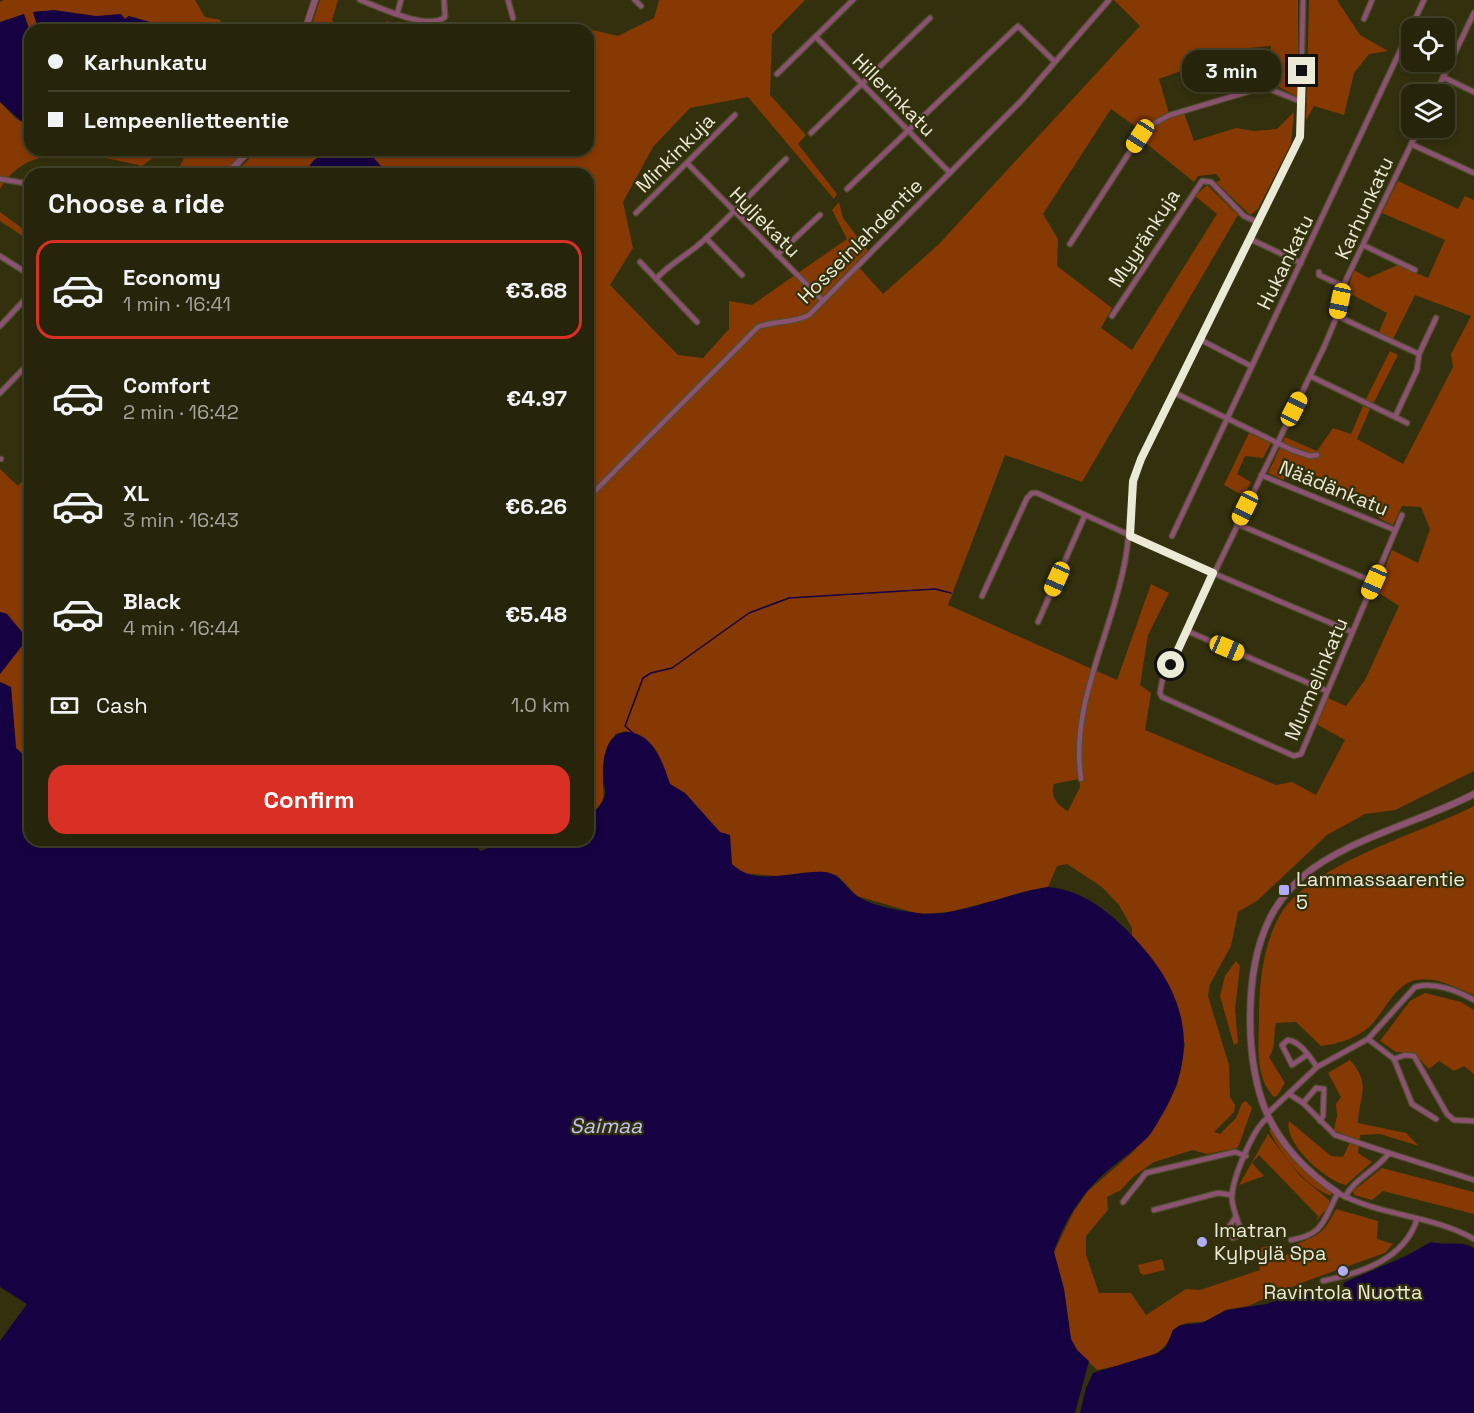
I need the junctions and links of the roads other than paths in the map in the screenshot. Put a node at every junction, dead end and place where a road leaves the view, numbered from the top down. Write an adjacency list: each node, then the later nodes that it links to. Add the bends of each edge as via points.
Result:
1 (315, 0): 18 (street)
2 (360, 0): 14 (street)
3 (401, 0): 14 (street)
4 (444, 0): 14 (street, via 445,17 440,21)
5 (508, 0): 15 (street)
6 (635, 0): 12 (street)
7 (853, 0): 19 (street)
8 (1109, 0): 20 (street, Hosseinlahdentie)
9 (1303, 0): 26 (street)
10 (1372, 0): 17 (street)
11 (1424, 0): 52 (street, Hukankatu)
12 (641, 6)
13 (1474, 13): 22 (street)
14 (397, 14)
15 (513, 18)
16 (930, 18): 23 (street)
17 (1364, 19)
18 (307, 24)
19 (817, 38): 21 (street); 23 (street, Hillerinkatu)
20 (1054, 60): 28 (street, via 1018,27); 36 (street, Hosseinlahdentie, via 1035,86)
21 (777, 74)
22 (1443, 78): 24 (street); 25 (street)
23 (863, 84): 28 (street, Hillerinkatu); 29 (street)
24 (1440, 84)
25 (1474, 93)
26 (1302, 102): 44 (street, via 1300,137); 47 (street, via 1264,87 1170,115 1151,125)
27 (735, 115): 34 (street, Minkinkuja)
28 (908, 131): 36 (street, Hillerinkatu); 40 (street)
29 (811, 133)
30 (1414, 138): 31 (street, Karhunkatu)
31 (1411, 144): 37 (street); 48 (street, Karhunkatu)
32 (244, 156): 35 (street)
33 (786, 159): 41 (street)
34 (687, 164): 41 (street, Hyljekatu); 42 (street, Minkinkuja)
35 (233, 168)
36 (950, 173): 60 (street, Hosseinlahdentie)
37 (1474, 173)
38 (0, 179): 39 (street)
39 (24, 183)
40 (847, 189)
41 (733, 211): 45 (street); 49 (street, Hyljekatu)
42 (636, 213)
43 (820, 215): 49 (street)
44 (1259, 223): 46 (street); 61 (street, Myyränkuja, via 1244,216 1206,180 1195,187)
45 (706, 238): 56 (street); 57 (street)
46 (1251, 239): 52 (street); 66 (street)
47 (1070, 244)
48 (1363, 245): 53 (street); 58 (street, Karhunkatu)
49 (777, 255): 60 (street, Hyljekatu)
50 (0, 256): 54 (street)
51 (640, 262): 57 (street)
52 (1300, 263): 68 (street, Hukankatu)
53 (1415, 270)
54 (24, 271)
55 (1319, 272): 58 (street)
56 (742, 275)
57 (656, 279): 64 (street)
58 (1343, 286): 62 (street, Karhunkatu)
59 (24, 300): 65 (street)
60 (823, 301): 79 (street, Hosseinlahdentie, via 796,322 758,327)
61 (1112, 316)
62 (1337, 316): 67 (street); 70 (street, Karhunkatu)
63 (1436, 318): 67 (street)
64 (697, 322)
65 (0, 326)
66 (1201, 340): 68 (street); 72 (street)
67 (1419, 354): 73 (street, via 1417,370)
68 (1251, 366): 74 (street, Hukankatu)
69 (24, 368): 71 (street)
70 (1310, 376): 73 (street); 76 (street, Karhunkatu)
71 (0, 393)
72 (1175, 393): 74 (street); 84 (street, via 1133,481)
73 (1395, 417): 75 (street)
74 (1227, 418): 76 (street); 85 (street, Hukankatu)
75 (1407, 423)
76 (1277, 442): 77 (street, via 1301,454); 78 (street, Karhunkatu)
77 (1317, 455)
78 (1261, 475): 82 (street, Karhunkatu); 83 (street, Näädänkatu)
79 (594, 492)
80 (1085, 515): 84 (street); 88 (street, via 1032,493); 89 (street)
81 (1402, 515): 83 (street, Murmelinkatu)
82 (1237, 524): 86 (street, Karhunkatu); 87 (street)
83 (1395, 530): 87 (street, Murmelinkatu)
84 (1130, 536): 86 (street); 94 (street, via 1081,721 1077,755)
85 (1172, 536)
86 (1213, 573): 90 (street, Karhunkatu); 91 (street)
87 (1374, 582): 91 (street, Murmelinkatu)
88 (982, 596)
89 (1038, 622)
90 (1187, 631): 92 (street); 93 (street, Karhunkatu, via 1160,693 1169,701)
91 (1352, 632): 92 (street, Murmelinkatu)
92 (1327, 692): 93 (street, Murmelinkatu)
93 (1298, 755)
94 (1081, 779)
95 (1474, 794): 103 (street, via 1331,857 1304,876 1276,906 1260,943 1252,1011 1255,1073)
96 (1474, 1000): 97 (street, via 1445,988 1415,987)
97 (1368, 1039): 99 (street); 100 (street)
98 (1307, 1055): 98 (street, via 1294,1041 1282,1045 1292,1065); 100 (street)
99 (1394, 1059): 104 (street, via 1412,1104); 105 (street, via 1414,1056 1447,1114 1454,1120)
100 (1317, 1067): 101 (street)
101 (1289, 1094): 102 (street); 103 (street)
102 (1303, 1103): 106 (street); 106 (street, via 1316,1088 1324,1089)
103 (1268, 1115): 108 (street, via 1255,1130); 110 (street, via 1298,1160)
104 (1436, 1119)
105 (1474, 1120)
106 (1320, 1121): 107 (street, via 1335,1136)
107 (1389, 1153): 109 (street); 112 (street)
108 (1246, 1156): 111 (street); 113 (street, via 1235,1152 1146,1173)
109 (1474, 1180)
110 (1338, 1193): 112 (street); 118 (street, via 1321,1228)
111 (1232, 1195): 114 (street, via 1218,1193); 115 (street)
112 (1345, 1197): 116 (street)
113 (1123, 1202)
114 (1154, 1210)
115 (1235, 1218)
116 (1417, 1219): 117 (street); 119 (street, via 1410,1238 1392,1255)
117 (1474, 1239)
118 (1291, 1240)
119 (1323, 1281)

